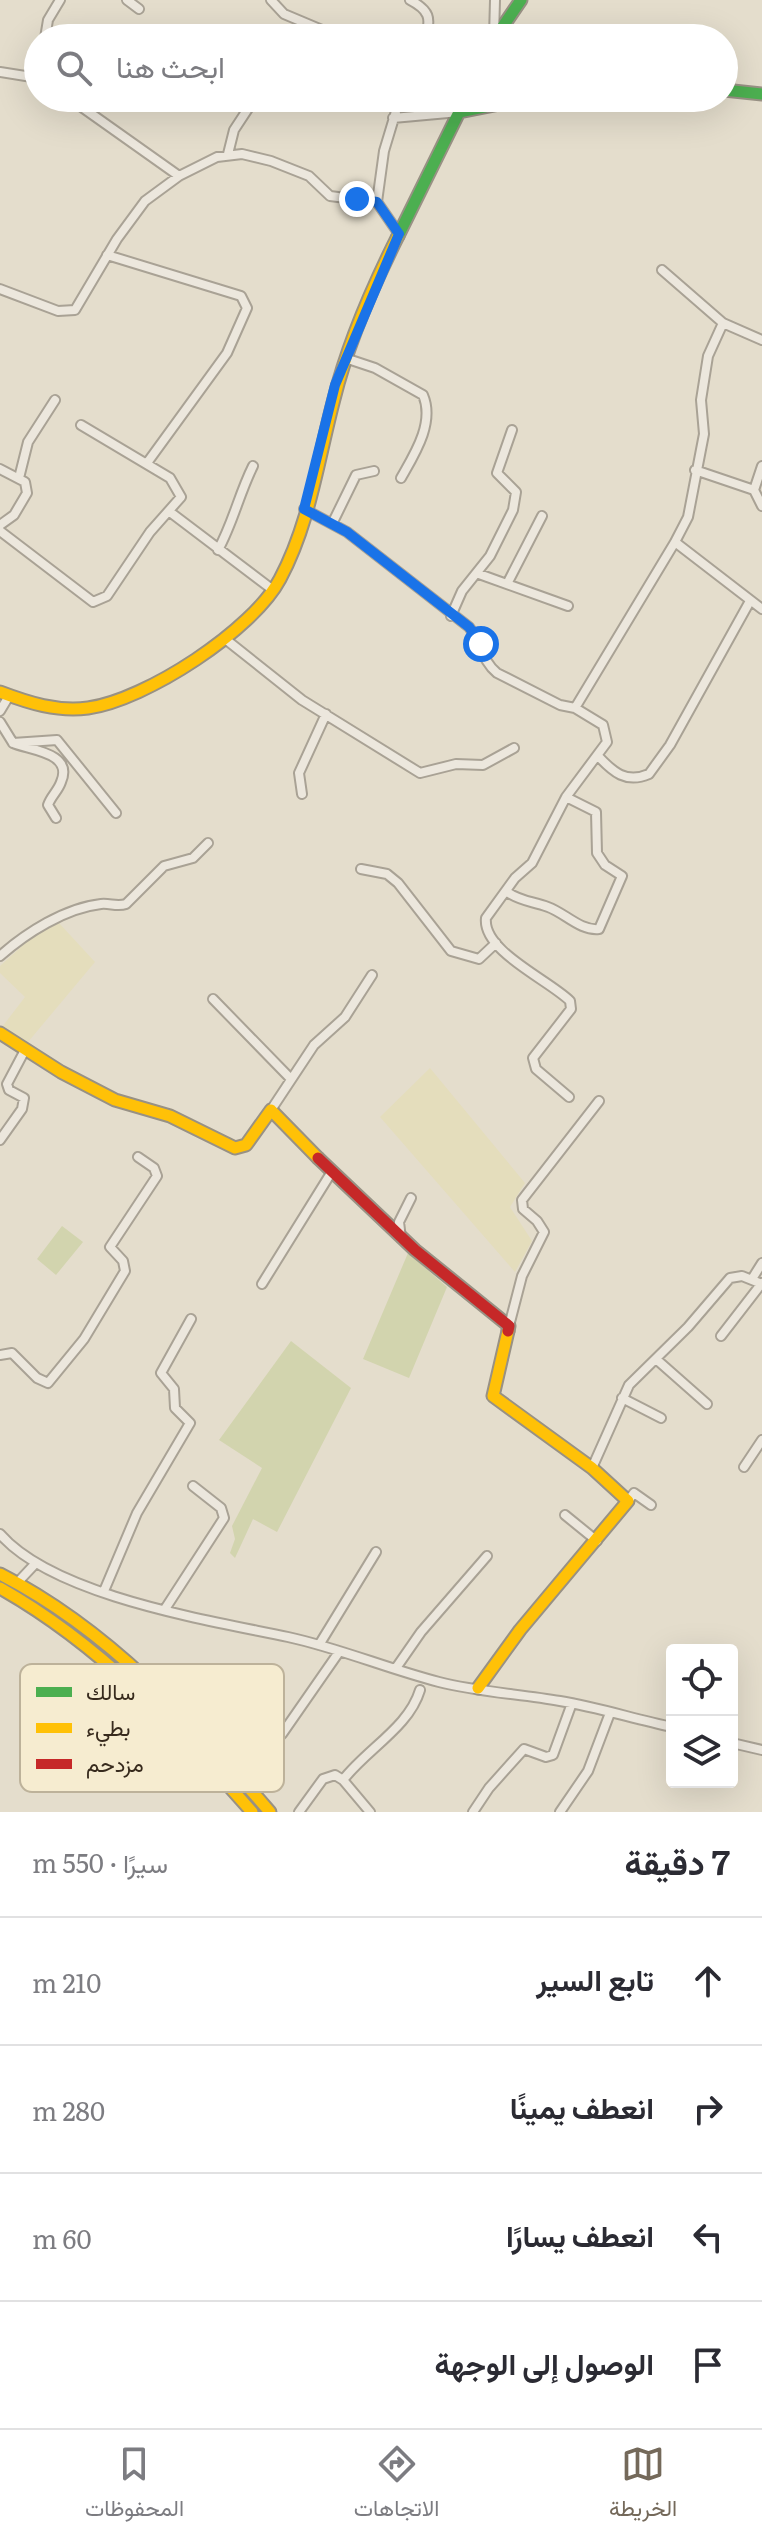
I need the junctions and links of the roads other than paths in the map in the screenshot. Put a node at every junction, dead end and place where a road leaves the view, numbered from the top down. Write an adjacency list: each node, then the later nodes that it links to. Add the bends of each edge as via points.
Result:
1 (60, 0): 8 (street)
2 (127, 0): 7 (street)
3 (271, 0): 9 (street, via 284,14)
4 (410, 0): 10 (street, via 426,10)
5 (495, 0): 11 (street)
6 (521, 0): 12 (main road)
7 (139, 9)
8 (47, 24)
9 (308, 24)
10 (428, 24)
11 (495, 24)
12 (505, 24)
13 (0, 72): 14 (street)
14 (24, 75)
15 (738, 91): 16 (main road)
16 (762, 94)
17 (89, 112): 23 (street)
18 (246, 112): 22 (street)
19 (395, 112): 21 (street)
20 (459, 112): 21 (street); 25 (main road)
21 (393, 118): 24 (street)
22 (228, 154): 23 (street); 24 (street, via 299,170 330,196)
23 (179, 176): 26 (street, via 145,201)
24 (377, 202): 25 (street)
25 (399, 234): 31 (main road)
26 (107, 255): 28 (street, via 75,310 58,311); 35 (street, via 241,296 247,308 227,353)
27 (662, 270): 29 (street)
28 (0, 289)
29 (723, 323): 30 (street); 39 (street, via 706,364 704,434)
30 (762, 340)
31 (345, 358): 42 (street, via 423,395 422,440); 45 (main road)
32 (55, 400): 41 (street, via 28,442)
33 (81, 425): 35 (street)
34 (512, 430): 52 (street, via 497,473 513,486 516,499)
35 (147, 463): 46 (street, via 180,490)
36 (253, 466): 51 (street)
37 (762, 466): 43 (street)
38 (0, 469): 41 (street)
39 (695, 470): 43 (street); 50 (street, via 688,517)
40 (374, 471): 48 (street, via 356,475)
41 (19, 478): 49 (street, via 27,493)
42 (401, 478)
43 (754, 490): 44 (street)
44 (762, 506)
45 (304, 509): 48 (street); 54 (main road)
46 (170, 512): 49 (street, via 99,602); 51 (street)
47 (542, 516): 53 (street)
48 (333, 522): 58 (street)
49 (0, 528)
50 (675, 542): 55 (street); 61 (street)
51 (218, 550): 54 (street)
52 (479, 574): 53 (street); 58 (street, via 462,591)
53 (507, 584): 56 (street)
54 (273, 590): 59 (main road)
55 (750, 601): 57 (street); 67 (street, via 649,774 619,776)
56 (568, 606)
57 (762, 609)
58 (451, 616): 61 (street, via 473,631 497,673)
59 (224, 638): 60 (main road, via 170,679 112,703 63,710); 63 (street)
60 (5, 694): 62 (street)
61 (575, 708): 67 (street, via 607,732)
62 (0, 711)
63 (326, 714): 66 (street, via 420,773 456,764 483,765); 68 (street, via 299,773)
64 (0, 722): 65 (street)
65 (13, 743): 70 (street, via 57,740); 71 (street, via 47,751 59,766 61,783 48,805)
66 (514, 748)
67 (598, 756): 69 (street)
68 (302, 794)
69 (566, 797): 74 (street, via 532,863); 74 (street, via 596,812 597,853 622,876 599,929 589,929 547,906 521,902)
70 (116, 813)
71 (56, 818)
72 (208, 843): 76 (street, via 193,858 164,866 126,904 100,904 65,915)
73 (361, 869): 75 (street, via 387,874 398,883 451,951 479,959)
74 (507, 892): 75 (street, via 486,918 486,933)
75 (496, 943): 82 (street, via 570,1001 571,1009 533,1058 536,1069)
76 (0, 956)
77 (372, 975): 81 (street, via 345,1017 317,1041)
78 (213, 999): 81 (street)
79 (0, 1033): 80 (main road)
80 (25, 1050): 84 (main road, via 115,1100 170,1116 235,1148 246,1145); 85 (street, via 7,1084 24,1098 24,1105)
81 (290, 1078): 84 (street)
82 (569, 1097)
83 (599, 1101): 94 (street, via 522,1200 523,1209 544,1232 522,1276)
84 (271, 1110): 87 (main road)
85 (0, 1140)
86 (138, 1157): 96 (street, via 157,1176 110,1247 125,1271 84,1339 48,1383 12,1353)
87 (331, 1173): 89 (main road); 92 (street)
88 (411, 1198): 89 (street, via 399,1222)
89 (402, 1239): 94 (main road)
90 (762, 1263): 91 (street)
91 (759, 1282): 95 (street); 97 (street, via 730,1278)
92 (262, 1284)
93 (191, 1319): 116 (street, via 161,1373 174,1389 175,1408 190,1423 137,1513)
94 (509, 1326): 103 (main road, via 493,1396)
95 (721, 1336)
96 (0, 1355)
97 (656, 1359): 98 (street); 99 (street)
98 (622, 1398): 100 (street); 103 (street)
99 (707, 1404)
100 (661, 1418)
101 (762, 1440): 102 (street)
102 (744, 1467)
103 (592, 1468): 105 (main road)
104 (193, 1486): 117 (street, via 221,1508 224,1518)
105 (628, 1501): 106 (street, via 634,1493); 109 (main road)
106 (651, 1505)
107 (565, 1515): 109 (street)
108 (0, 1534): 112 (street)
109 (597, 1541): 123 (main road, via 529,1618)
110 (376, 1552): 118 (street)
111 (487, 1556): 122 (street)
112 (34, 1565): 114 (street); 116 (street)
113 (0, 1574): 114 (main road)
114 (18, 1582): 121 (main road)
115 (0, 1588): 120 (main road, via 72,1631)
116 (104, 1591): 117 (street)
117 (165, 1609): 118 (street)
118 (319, 1645): 119 (street)
119 (339, 1652): 122 (street); 128 (street)
120 (111, 1664)
121 (134, 1664)
122 (396, 1668): 123 (street)
123 (478, 1688): 125 (street)
124 (420, 1690): 131 (street, via 408,1716)
125 (572, 1703): 126 (street); 138 (street, via 553,1755 524,1749)
126 (610, 1713): 127 (street); 139 (street, via 588,1771)
127 (666, 1726)
128 (284, 1731)
129 (738, 1744): 130 (street)
130 (762, 1750)
131 (343, 1780): 136 (street, via 335,1775 323,1779); 137 (street)
132 (234, 1792): 134 (main road)
133 (252, 1792): 135 (main road)
134 (252, 1812)
135 (270, 1812)
136 (299, 1812)
137 (370, 1812)
138 (473, 1812)
139 (560, 1812)

